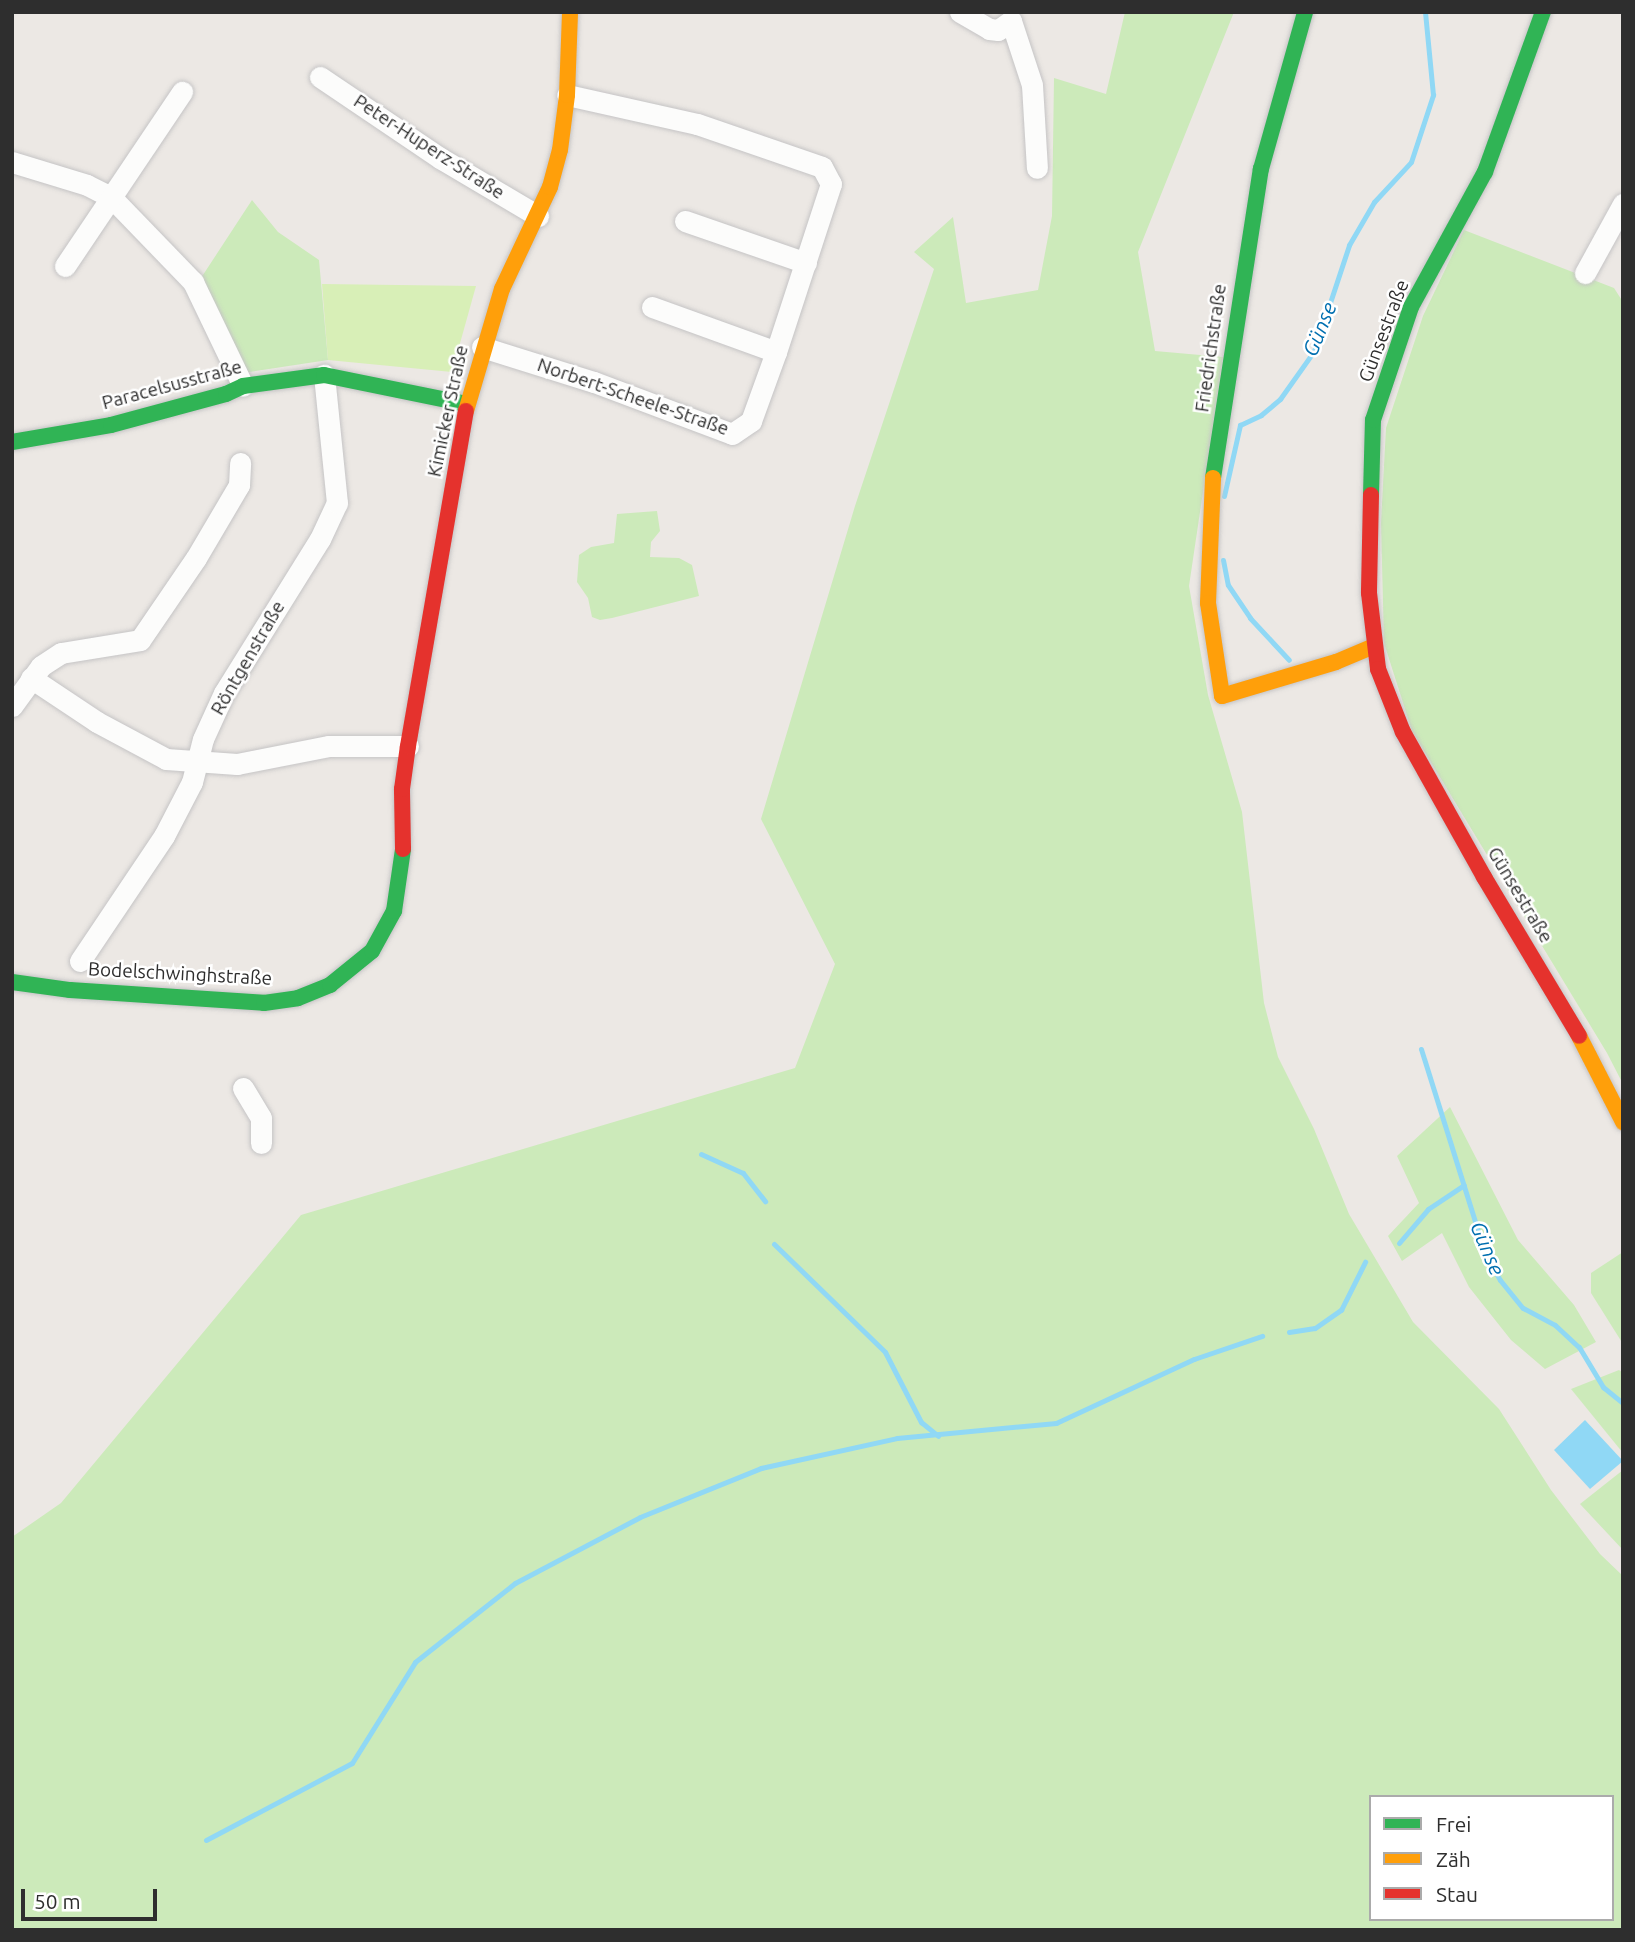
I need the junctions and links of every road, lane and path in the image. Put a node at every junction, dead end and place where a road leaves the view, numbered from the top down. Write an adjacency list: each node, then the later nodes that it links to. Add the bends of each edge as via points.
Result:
1 (570, 12): 8 (street, Kimicker Straße)
2 (960, 12): 5 (street, via 998,30)
3 (1305, 12): 26 (street, Friedrichstraße, via 1261,169 1211,488 1208,603 1222,695 1336,662)
4 (1543, 12): 26 (street, Günsestraße, via 1485,172 1412,307 1373,420 1369,593)
5 (1012, 17): 10 (street, via 1032,85)
6 (320, 77): 13 (street, Peter-Huperz-Straße, via 440,158)
7 (182, 92): 11 (street)
8 (567, 95): 13 (street, Kimicker Straße, via 560,150); 15 (street, Norbert-Scheele-Straße, via 697,124 822,167 831,184)
9 (12, 162): 11 (street, via 87,185)
10 (1037, 168)
11 (112, 198): 16 (street); 22 (street, via 192,282)
12 (1623, 204): 17 (street)
13 (538, 216): 19 (street, Kimicker Straße, via 502,289)
14 (685, 220): 15 (street)
15 (806, 263): 20 (street, Norbert-Scheele-Straße)
16 (65, 266)
17 (1584, 272)
18 (652, 307): 20 (street)
19 (482, 347): 20 (street, Norbert-Scheele-Straße, via 594,382 732,434 751,421); 23 (street, Kimicker Straße)
20 (776, 352)
21 (324, 375): 22 (street, Paracelsusstraße); 23 (street, Paracelsusstraße); 30 (street, Röntgenstraße, via 337,503 320,539 224,693)
22 (243, 386): 24 (street, Paracelsusstraße, via 111,425)
23 (467, 404): 29 (street, Kimicker Straße)
24 (12, 442)
25 (240, 463): 27 (street, via 239,485 140,640 61,653)
26 (1374, 646): 34 (street, Günsestraße, via 1378,669 1403,732 1598,1068)
27 (31, 678): 28 (street); 30 (street, via 97,722 166,759)
28 (12, 706)
29 (408, 746): 30 (street, via 329,746 237,764); 32 (street, Bodelschwinghstraße, via 402,789 403,864 394,911 372,951 330,985 298,998 264,1003)
30 (198, 761): 31 (street, Röntgenstraße, via 164,836)
31 (80, 961)
32 (12, 982)
33 (243, 1088): 35 (street, via 261,1118)
34 (1623, 1122)
35 (261, 1143)

